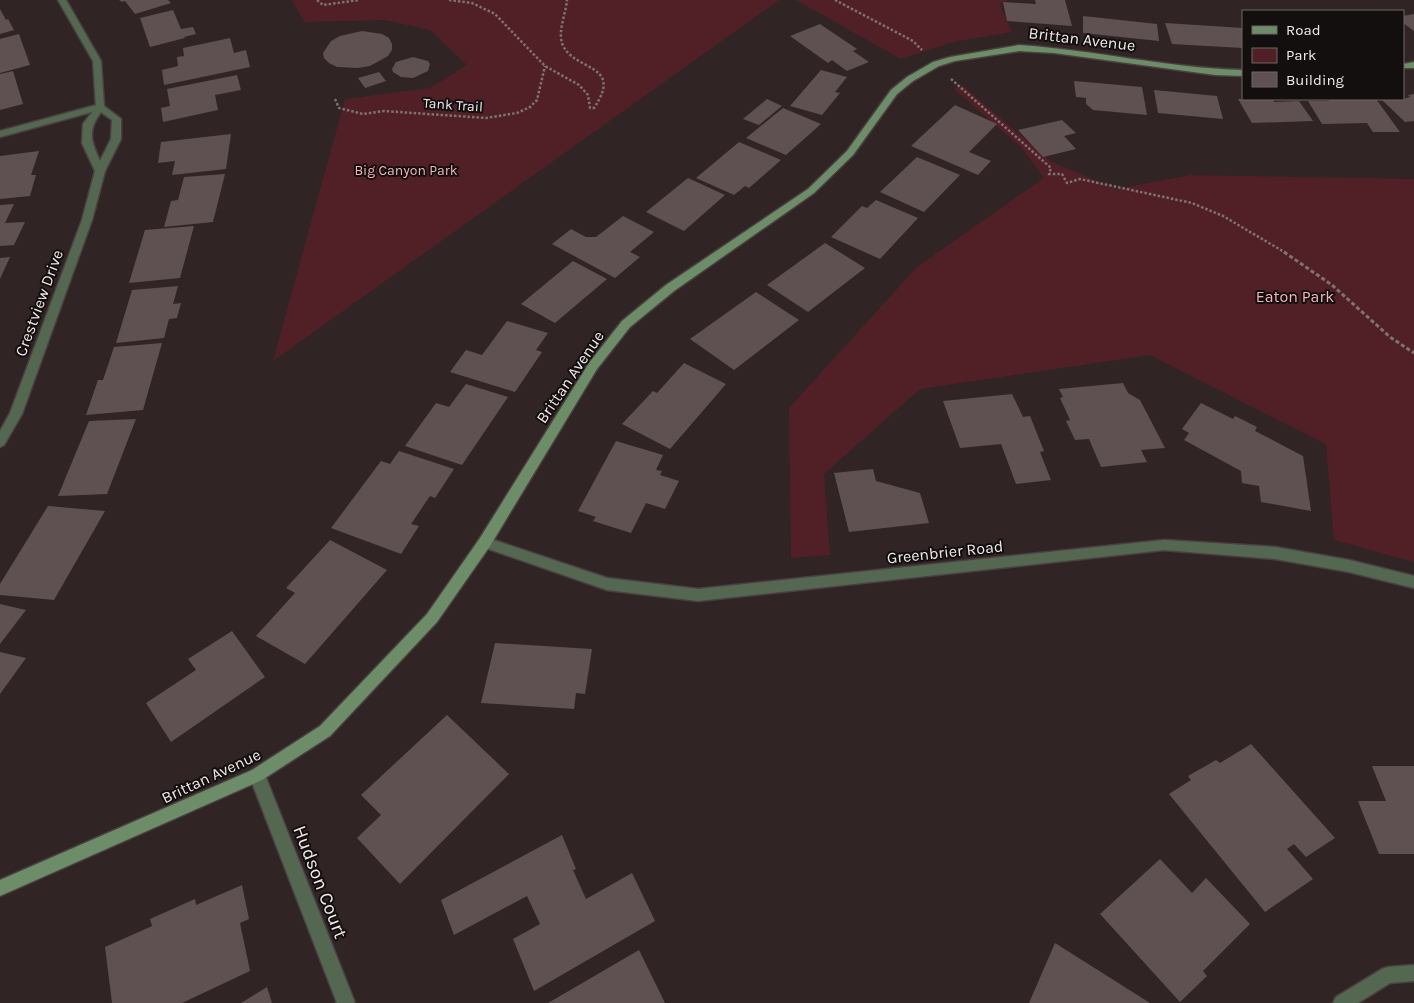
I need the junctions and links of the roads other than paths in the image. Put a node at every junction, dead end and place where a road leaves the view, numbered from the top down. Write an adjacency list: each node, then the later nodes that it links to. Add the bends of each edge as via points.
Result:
1 (62, 0): 3 (street, via 97,62)
2 (1242, 73): 7 (main road, Brittan Avenue, via 1019,48 936,64 910,79 894,92 850,153 811,190 670,288 626,324 593,366)
3 (100, 107): 4 (street); 5 (street, via 88,124 87,143); 5 (street, Crestview Drive, via 117,120 116,139)
4 (0, 134)
5 (100, 171): 6 (street, Crestview Drive, via 87,220 16,414)
6 (0, 442)
7 (485, 542): 8 (street, Greenbrier Road, via 607,584 698,595 1164,545 1275,553); 9 (main road, Brittan Avenue, via 432,618 332,724)
8 (1414, 582)
9 (257, 775): 10 (main road, Brittan Avenue); 12 (street, Hudson Court)
10 (0, 888)
11 (1414, 973): 13 (street, via 1388,975)
12 (346, 1003)
13 (1342, 1003)

